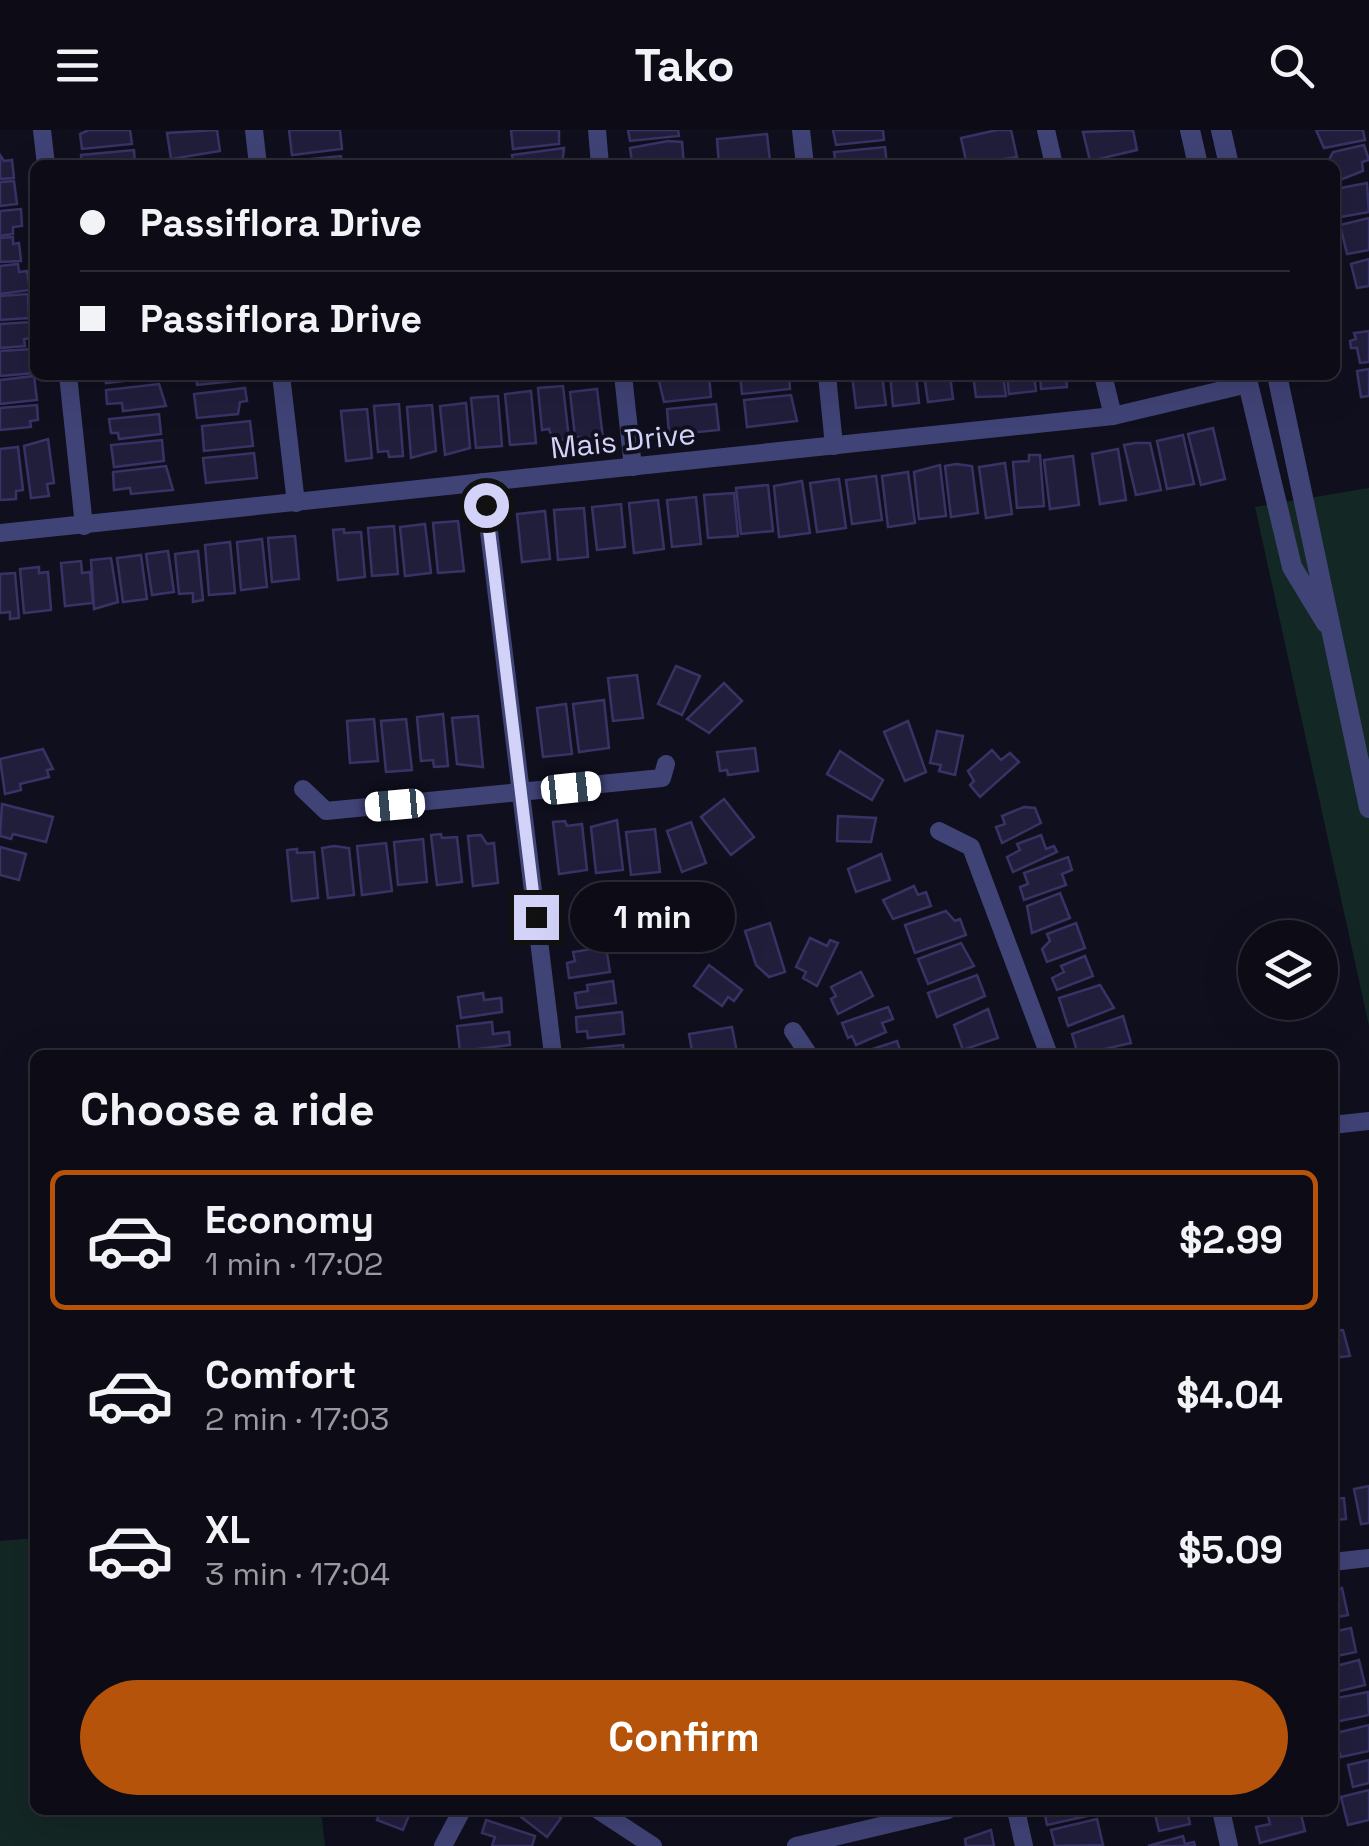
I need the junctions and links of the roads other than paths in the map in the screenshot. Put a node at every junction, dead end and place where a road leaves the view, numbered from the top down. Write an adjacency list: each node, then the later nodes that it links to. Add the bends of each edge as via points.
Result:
1 (42, 130): 8 (street)
2 (254, 130): 9 (street)
3 (597, 130): 10 (street)
4 (802, 130): 11 (street)
5 (1046, 130): 12 (street)
6 (1190, 130): 13 (street)
7 (1220, 130): 14 (street)
8 (45, 160)
9 (257, 160)
10 (600, 160)
11 (805, 160)
12 (1053, 160)
13 (1197, 160)
14 (1228, 160)
15 (69, 380): 27 (street)
16 (283, 380): 26 (street)
17 (623, 380): 24 (street)
18 (827, 380): 23 (street)
19 (1104, 380): 22 (street)
20 (1247, 380): 22 (street, Mais Drive); 29 (street, via 1292,567)
21 (1278, 380): 29 (street)
22 (1113, 416): 23 (street, Mais Drive)
23 (834, 446): 24 (street, Mais Drive)
24 (632, 467): 25 (street, Mais Drive)
25 (483, 482): 26 (street, Mais Drive); 32 (street)
26 (296, 503): 27 (street, Mais Drive)
27 (84, 526): 28 (street, Mais Drive)
28 (0, 534)
29 (1335, 638): 33 (street)
30 (666, 764): 32 (street, via 662,778)
31 (303, 789): 32 (street, via 326,811)
32 (520, 794): 36 (street)
33 (1369, 808)
34 (939, 831): 38 (street, via 971,847)
35 (793, 1031): 37 (street)
36 (552, 1050)
37 (806, 1050)
38 (1047, 1050)
39 (1369, 1120): 40 (street)
40 (1338, 1124)
41 (1369, 1558): 42 (street)
42 (1338, 1561)
43 (459, 1815): 48 (street)
44 (606, 1815): 49 (street)
45 (927, 1815): 50 (street)
46 (1017, 1815): 51 (street)
47 (1222, 1815): 52 (street)
48 (443, 1846)
49 (652, 1846)
50 (796, 1846)
51 (1024, 1846)
52 (1229, 1846)

